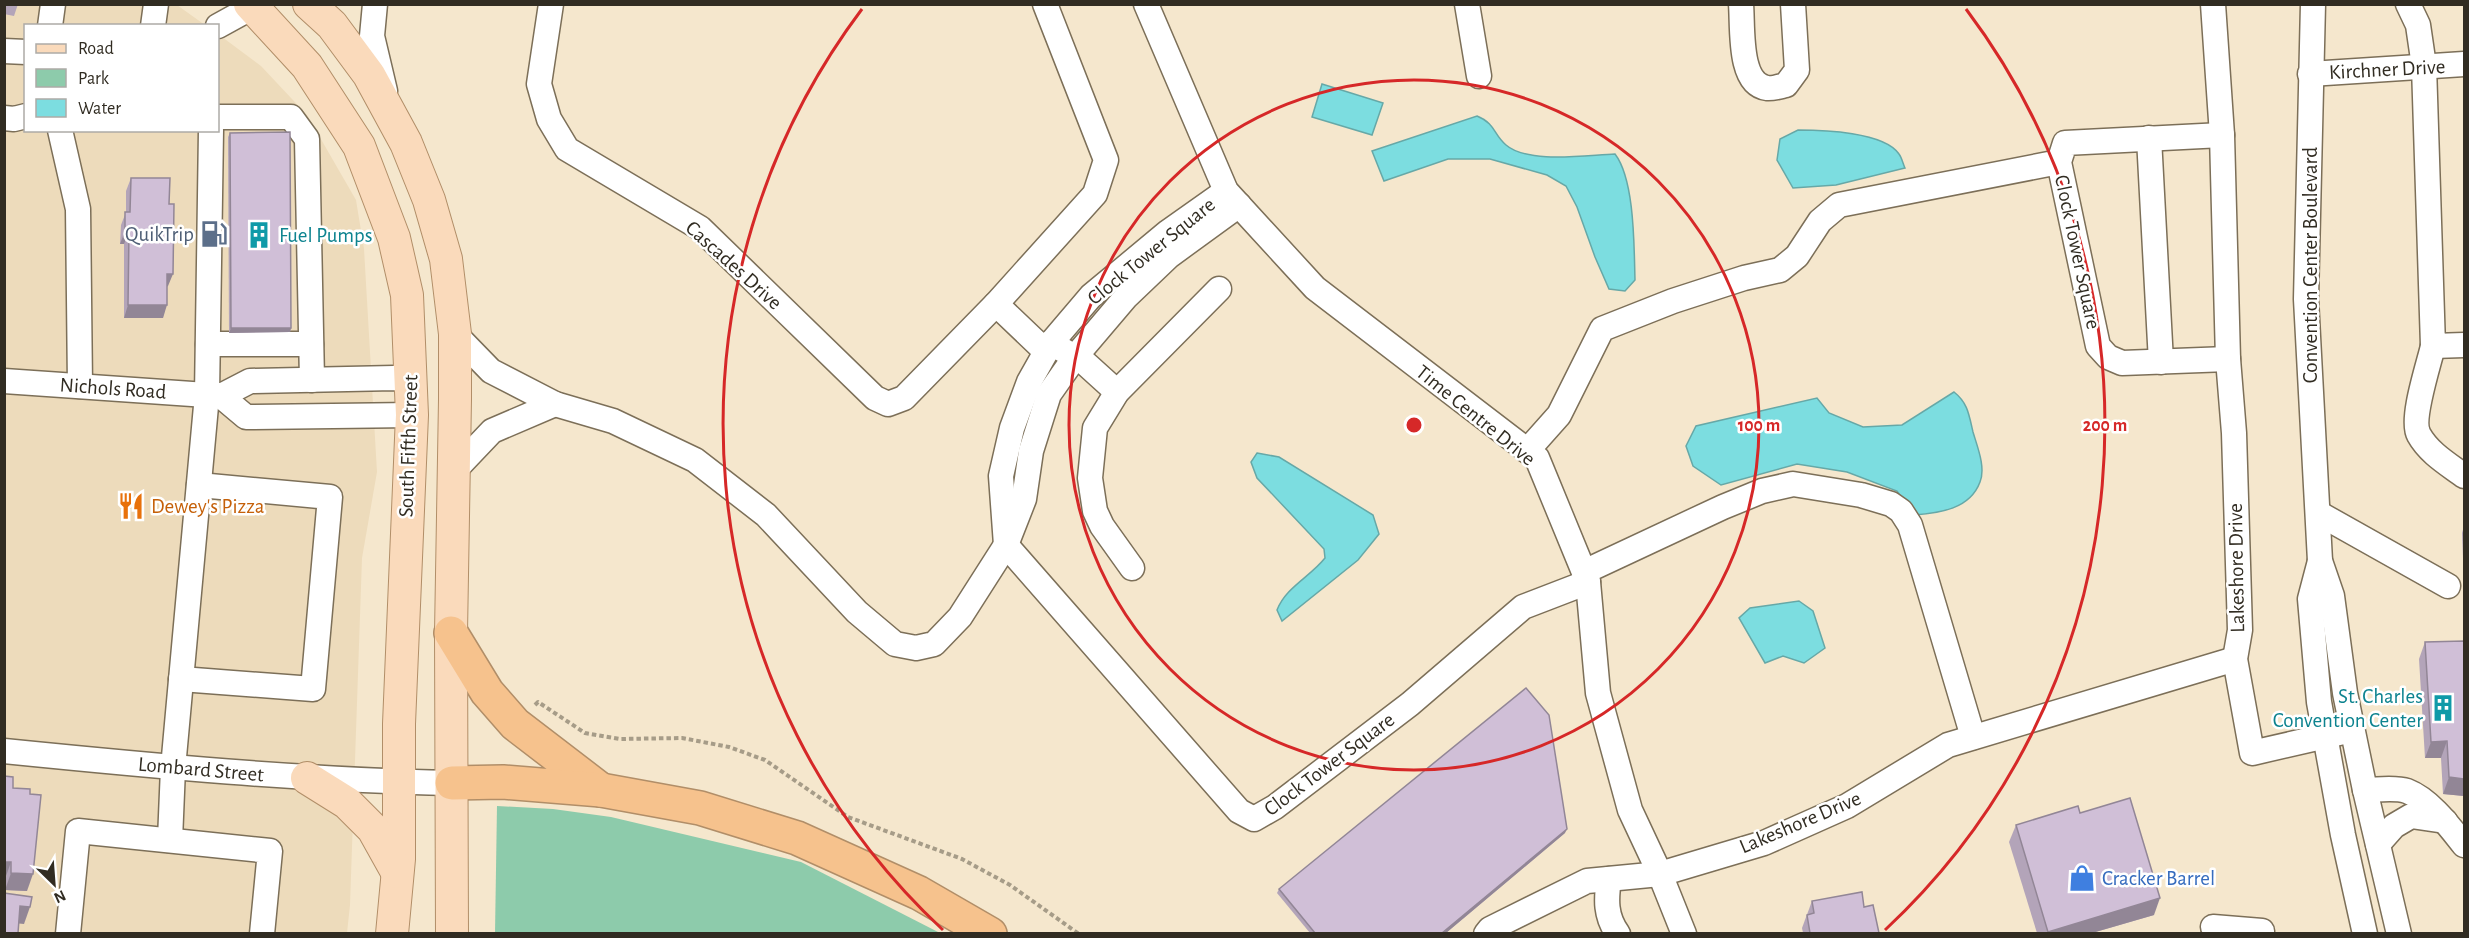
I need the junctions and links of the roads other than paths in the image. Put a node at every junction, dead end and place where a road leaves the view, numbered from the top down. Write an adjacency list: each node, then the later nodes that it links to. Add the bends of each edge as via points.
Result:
1 (53, 4): 15 (street)
2 (156, 4): 16 (street)
3 (309, 4): 25 (main road, via 339,33 369,75)
4 (375, 4): 25 (street, via 372,36)
5 (551, 4): 35 (street, Cascades Drive, via 539,84 549,119 567,149 700,228 875,398 888,404 904,398)
6 (1045, 4): 35 (street, Cascades Drive, via 1106,160 1095,194)
7 (1146, 4): 33 (street, Time Centre Drive)
8 (1467, 4): 23 (street)
9 (1741, 4): 10 (street, via 1746,69 1752,81 1768,89 1786,85 1797,70)
10 (1793, 4)
11 (2213, 4): 30 (street, Lakeshore Drive)
12 (2313, 4): 22 (street, Convention Center Boulevard)
13 (2409, 4): 21 (street, via 2418,25)
14 (254, 5): 17 (street); 46 (main road, South Fifth Street, via 307,66 359,146 394,238 407,295)
15 (50, 24)
16 (153, 24)
17 (219, 25)
18 (4, 51): 19 (street)
19 (24, 52)
20 (2464, 64): 21 (street, Kirchner Drive)
21 (2424, 66): 22 (street, Kirchner Drive); 41 (street)
22 (2310, 74): 57 (street, Convention Center Boulevard, via 2306,299)
23 (1479, 76)
24 (24, 116): 27 (street)
25 (391, 116): 36 (main road, via 429,200 446,259)
26 (219, 117): 39 (street, via 291,117 307,139)
27 (4, 118)
28 (60, 132): 48 (street, via 78,209)
29 (211, 132): 38 (street)
30 (2222, 135): 31 (street, Clock Tower Square); 43 (street, Lakeshore Drive)
31 (2149, 138): 32 (street, Clock Tower Square, via 2065,142); 44 (street)
32 (2059, 162): 44 (street, Clock Tower Square, via 2098,346 2122,363); 53 (street, via 1839,205 1820,221 1797,256 1779,270 1673,301 1602,329 1559,415)
33 (1232, 198): 37 (street, Clock Tower Square, via 1168,232 1091,297); 42 (street, Clock Tower Square, via 1126,297); 53 (street, Time Centre Drive, via 1315,288)
34 (1219, 289): 49 (street)
35 (996, 304): 37 (street, via 1040,346)
36 (455, 334): 51 (street, via 491,371); 54 (main road)
37 (1051, 343): 42 (street); 58 (street, Clock Tower Square, via 1029,382 1012,428 1001,476)
38 (208, 344): 39 (street); 50 (street)
39 (311, 344): 45 (street)
40 (2464, 345): 41 (street)
41 (2433, 346): 55 (street, via 2417,412 2417,432 2429,449)
42 (1075, 357): 49 (street); 58 (street, Clock Tower Square, via 1049,394 1031,451 1024,499)
43 (2228, 359): 44 (street, Clock Tower Square); 64 (street, Lakeshore Drive, via 2240,630)
44 (2161, 362)
45 (312, 380): 46 (street); 50 (street, via 250,381)
46 (412, 380): 52 (main road, South Fifth Street); 54 (main road, via 435,422)
47 (4, 381): 48 (street, Nichols Road)
48 (80, 386): 50 (street, Nichols Road)
49 (1117, 392): 60 (street, via 1095,428 1090,478 1095,511 1102,526)
50 (214, 395): 52 (street, via 246,417); 56 (street)
51 (555, 404): 54 (street, via 492,431); 58 (street, via 613,421 695,460 766,515 857,612 895,644 916,648 934,644 960,617)
52 (412, 415): 72 (main road, South Fifth Street)
53 (1527, 451): 61 (street, Time Centre Drive, via 1537,458)
54 (453, 472): 63 (main road)
55 (2464, 476)
56 (199, 485): 65 (street); 65 (street, via 330,497 313,688)
57 (2318, 513): 59 (street, Convention Center Boulevard); 62 (street)
58 (1006, 545): 61 (street, Clock Tower Square, via 1239,811 1254,819 1410,704 1523,607)
59 (2320, 561): 66 (street, Convention Center Boulevard, via 2332,596); 67 (street, Convention Center Boulevard, via 2310,599)
60 (1132, 568)
61 (1586, 577): 68 (street, via 1762,491 1792,484 1891,504 1910,525); 81 (street, Time Centre Drive, via 1598,693 1630,810)
62 (2448, 586)
63 (451, 633): 73 (main road); 74 (highway, via 487,692 515,724)
64 (2235, 659): 67 (street, via 2252,753); 68 (street, Lakeshore Drive)
65 (181, 679): 70 (street)
66 (2352, 730): 67 (street); 75 (street, Convention Center Boulevard)
67 (2324, 735): 93 (street, Convention Center Boulevard)
68 (1973, 737): 81 (street, Lakeshore Drive, via 1948,745 1847,806 1764,843)
69 (4, 751): 70 (street, Lombard Street)
70 (173, 768): 71 (street, Lombard Street); 77 (street)
71 (307, 778): 72 (street, Lombard Street); 80 (main road, via 347,803 373,829)
72 (397, 782): 73 (street, Lombard Street); 80 (main road, South Fifth Street)
73 (452, 783): 74 (highway, via 503,782); 88 (main road)
74 (601, 790): 89 (highway, via 700,808 797,838 919,893)
75 (2365, 790): 76 (street, via 2404,790); 78 (street, Convention Center Boulevard)
76 (2445, 821): 78 (street, via 2411,816 2394,826); 79 (street)
77 (170, 840): 85 (street, via 78,831); 86 (street, via 270,851)
78 (2378, 844): 94 (street, Convention Center Boulevard)
79 (2464, 845)
80 (398, 873): 87 (main road, South Fifth Street)
81 (1660, 874): 82 (street, Lakeshore Drive); 92 (street, Time Centre Drive)
82 (1609, 879): 90 (street, Lakeshore Drive, via 1587,881); 91 (street, via 1606,901 1611,924)
83 (2213, 927): 84 (street)
84 (2262, 931)
85 (68, 933)
86 (262, 933)
87 (392, 933)
88 (452, 933)
89 (990, 933)
90 (1486, 933)
91 (1618, 933)
92 (1684, 933)
93 (2365, 933)
94 (2399, 933)

